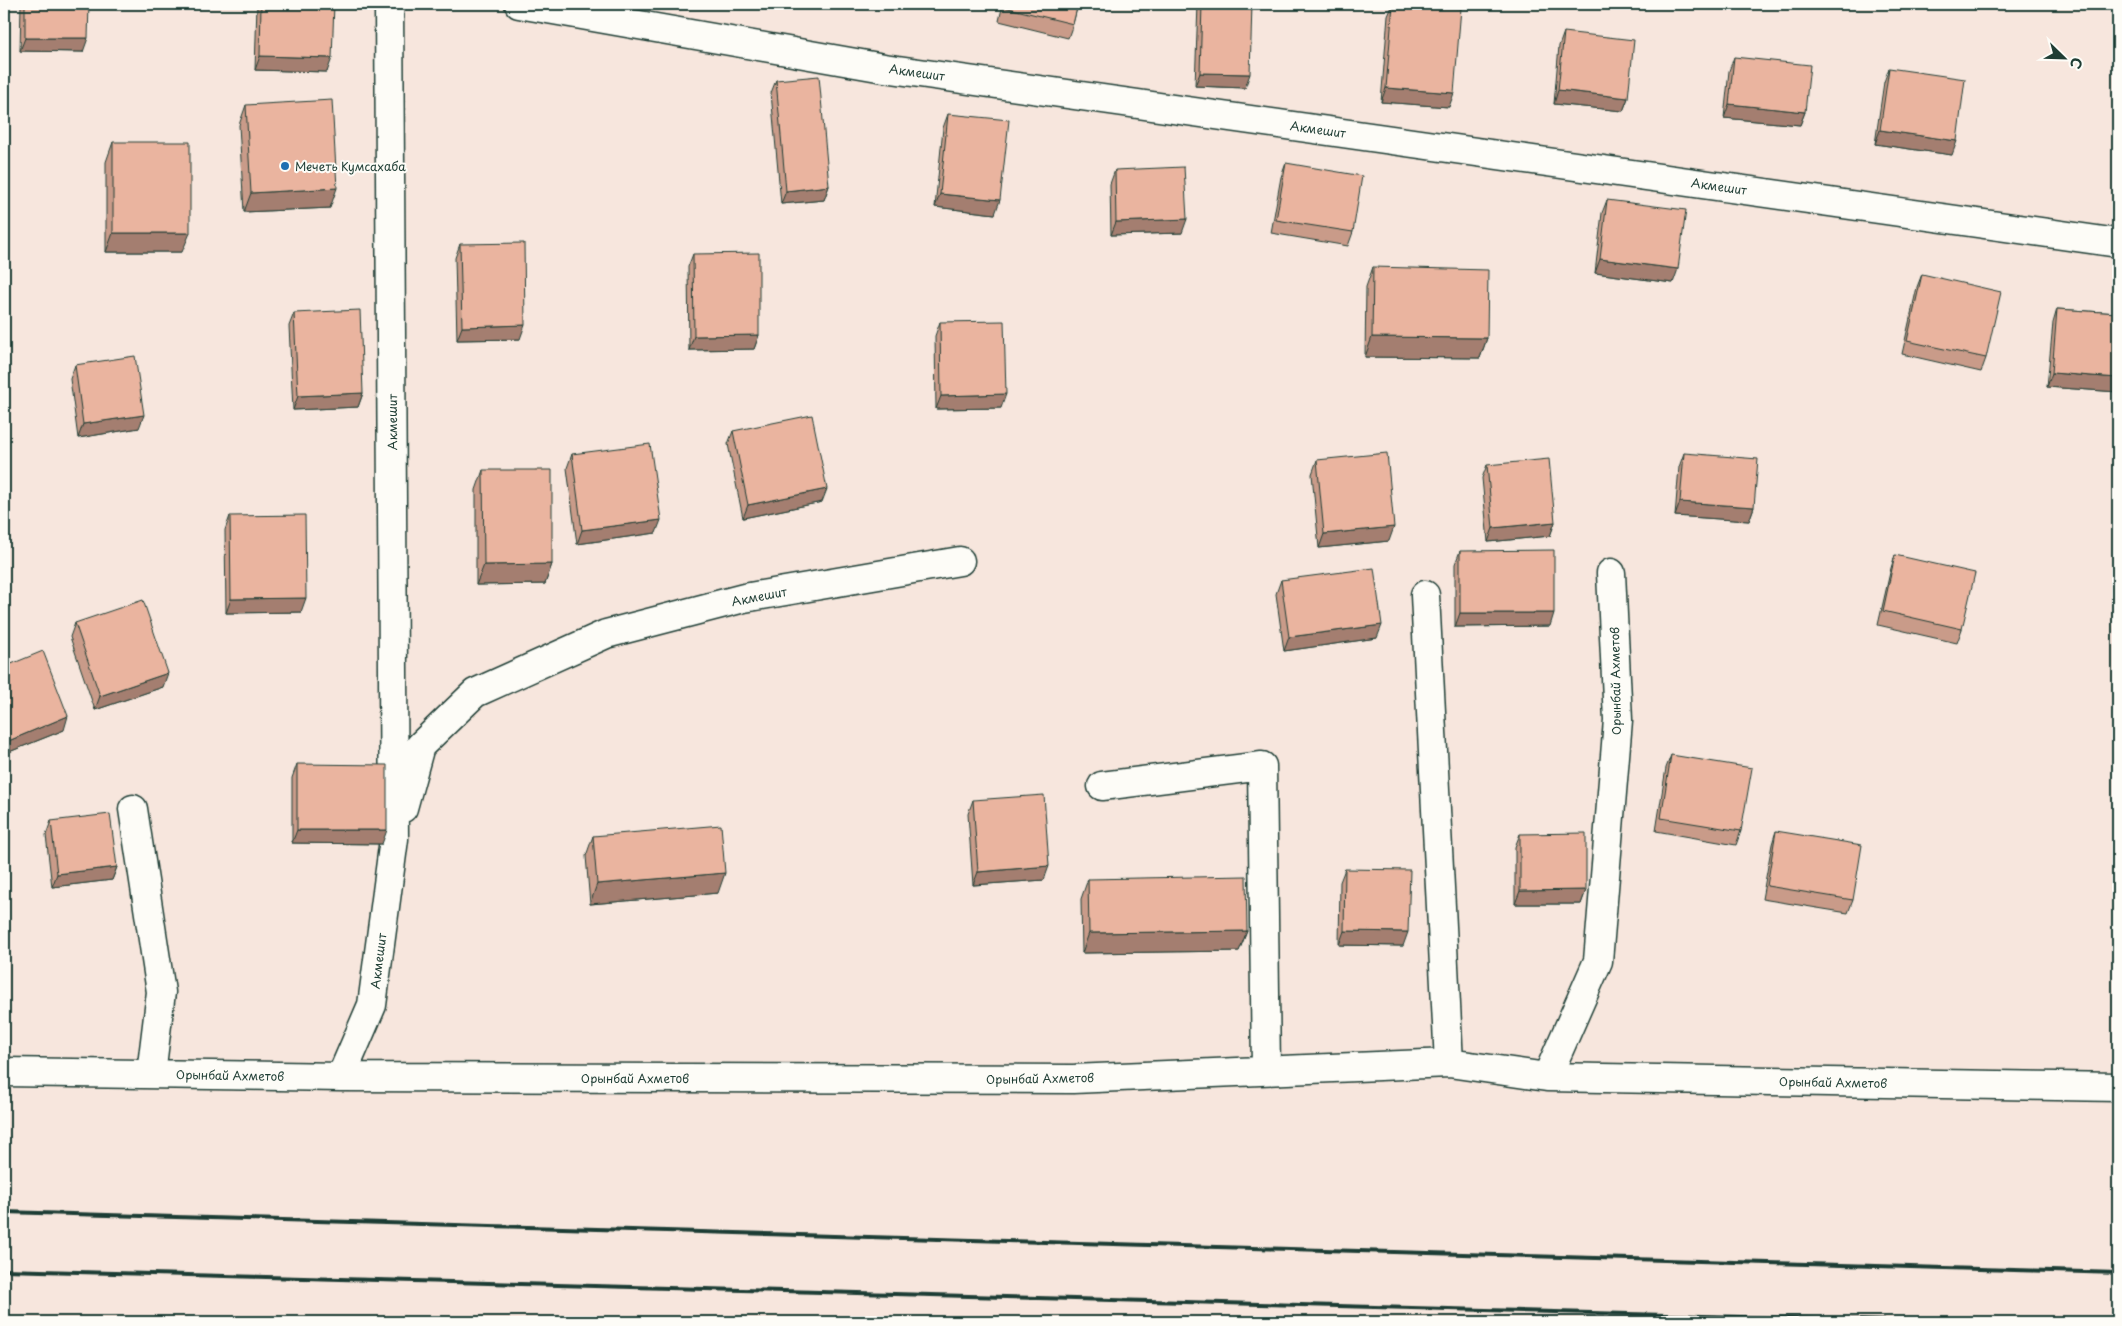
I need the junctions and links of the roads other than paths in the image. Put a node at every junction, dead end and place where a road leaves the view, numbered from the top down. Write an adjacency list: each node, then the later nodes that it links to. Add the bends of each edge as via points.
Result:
1 (390, 4): 9 (street, Акмешит)
2 (519, 4): 3 (street, Акмешит, via 884,68)
3 (2118, 243)
4 (960, 561): 9 (street, Акмешит, via 744,598 606,634 475,693 420,746)
5 (1611, 573): 15 (street, Орынбай Ахметов, via 1618,720 1598,961)
6 (1425, 595): 10 (street)
7 (1102, 786): 11 (street, via 1262,766)
8 (133, 809): 13 (street, via 160,992)
9 (394, 839): 14 (street, Акмешит, via 372,1005)
10 (1450, 1063): 11 (street, Орынбай Ахметов); 15 (street, Орынбай Ахметов)
11 (1266, 1069): 14 (street, Орынбай Ахметов, via 1073,1079)
12 (4, 1072): 13 (street, Орынбай Ахметов)
13 (152, 1074): 14 (street, Орынбай Ахметов)
14 (340, 1077)
15 (1547, 1077): 16 (street, Орынбай Ахметов)
16 (2118, 1087)

